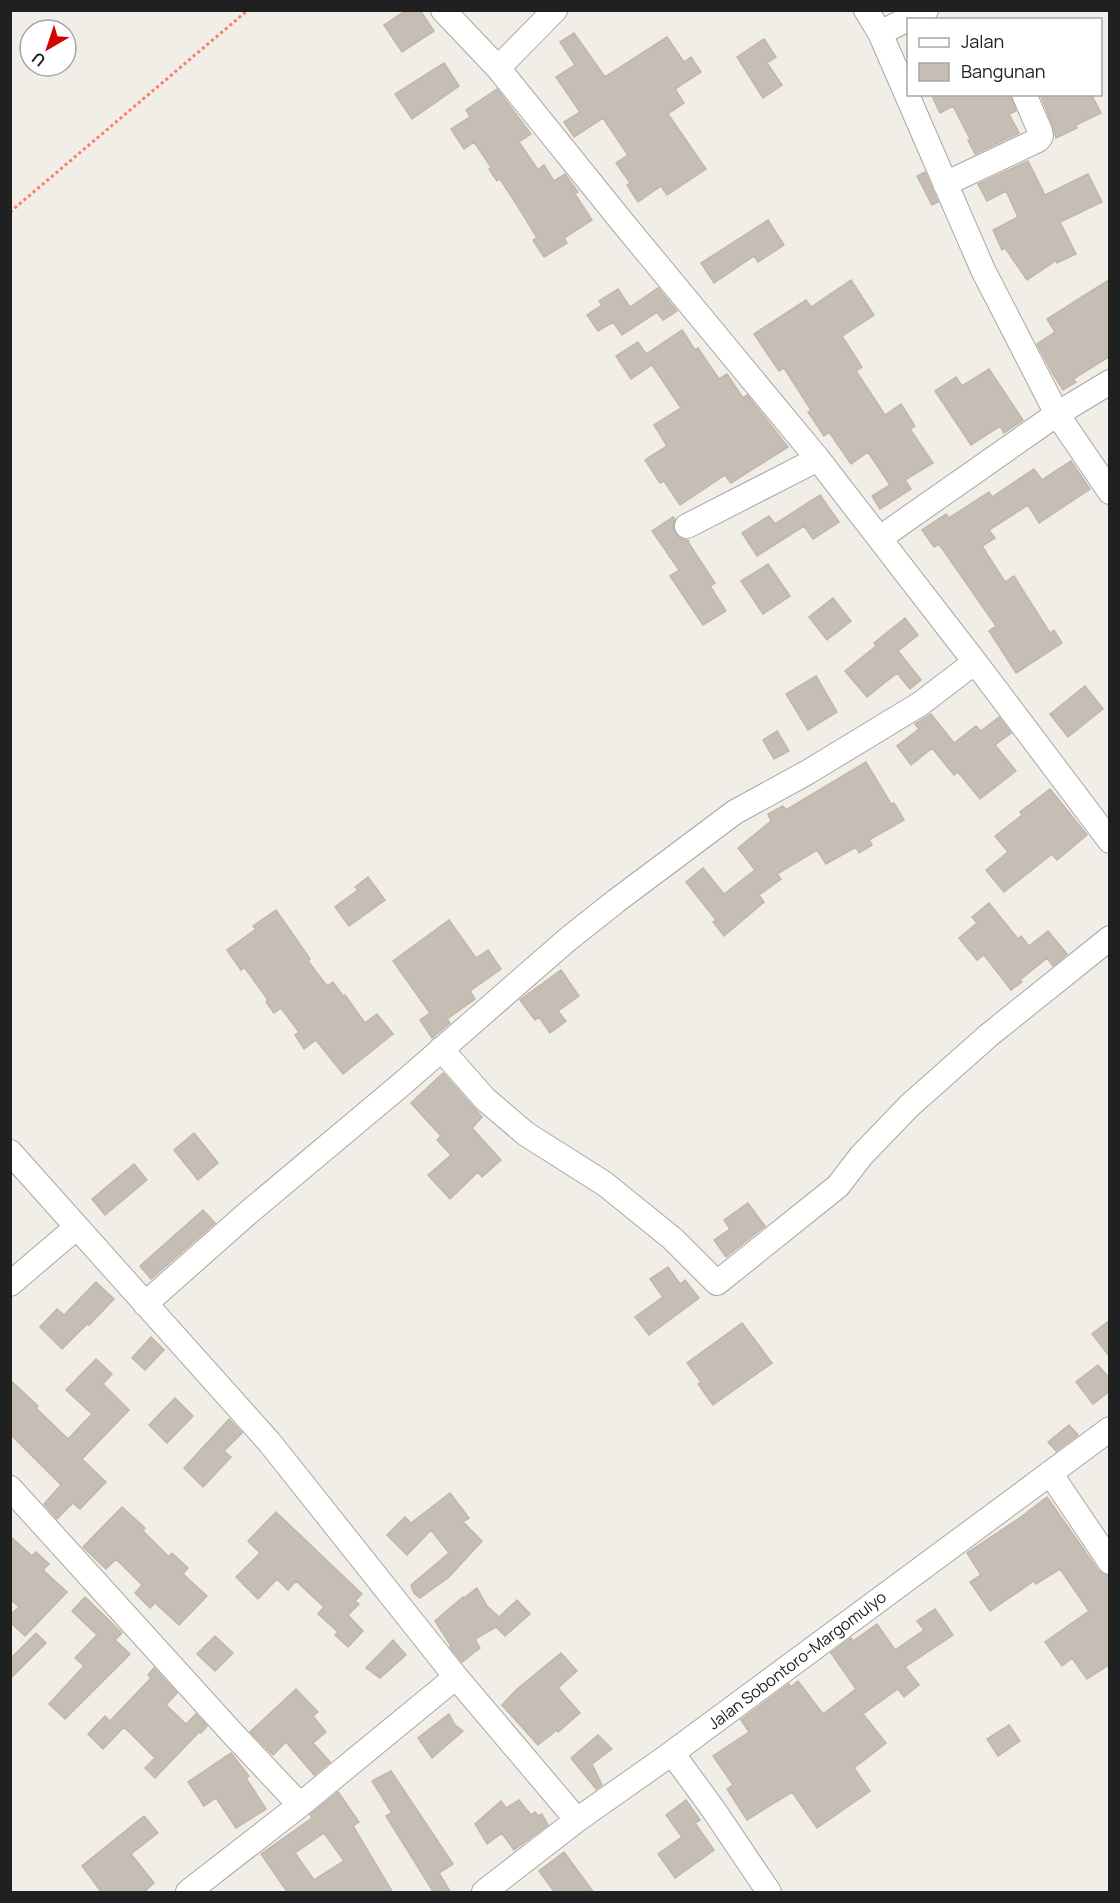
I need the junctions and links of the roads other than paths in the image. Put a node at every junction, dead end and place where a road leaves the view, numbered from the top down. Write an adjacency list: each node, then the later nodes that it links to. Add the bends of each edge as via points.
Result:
1 (443, 10): 8 (street)
2 (555, 10): 8 (street)
3 (866, 10): 7 (street)
4 (926, 10): 5 (street)
5 (910, 18)
6 (907, 20): 7 (street)
7 (880, 33): 10 (street)
8 (498, 68): 15 (street)
9 (907, 96): 12 (street)
10 (907, 96)
11 (1025, 96): 12 (street, via 1040,131 1038,140)
12 (945, 184): 14 (street, via 983,270)
13 (1110, 382): 14 (street)
14 (1056, 414): 16 (street); 18 (street)
15 (818, 459): 17 (street); 18 (street)
16 (1110, 492)
17 (687, 526)
18 (880, 538): 19 (street)
19 (975, 662): 20 (street); 22 (street, via 920,704 735,812 567,940)
20 (1110, 841)
21 (1110, 938): 22 (street, via 989,1035 909,1106 837,1186 717,1283 673,1239 605,1184 526,1134 485,1099)
22 (441, 1049): 26 (street)
23 (10, 1152): 24 (street)
24 (77, 1227): 25 (street); 26 (street)
25 (10, 1284)
26 (145, 1304): 31 (street, via 270,1443)
27 (1110, 1429): 28 (street, Jalan Sobontoro-Margomulyo)
28 (1050, 1473): 30 (street); 32 (street, Jalan Sobontoro-Margomulyo)
29 (10, 1488): 33 (street)
30 (1110, 1562)
31 (456, 1677): 33 (street); 34 (street)
32 (672, 1753): 34 (street, Jalan Sobontoro-Margomulyo); 37 (street)
33 (300, 1804): 35 (street)
34 (577, 1820): 36 (street, Jalan Sobontoro-Margomulyo)
35 (188, 1893)
36 (484, 1893)
37 (769, 1893)

